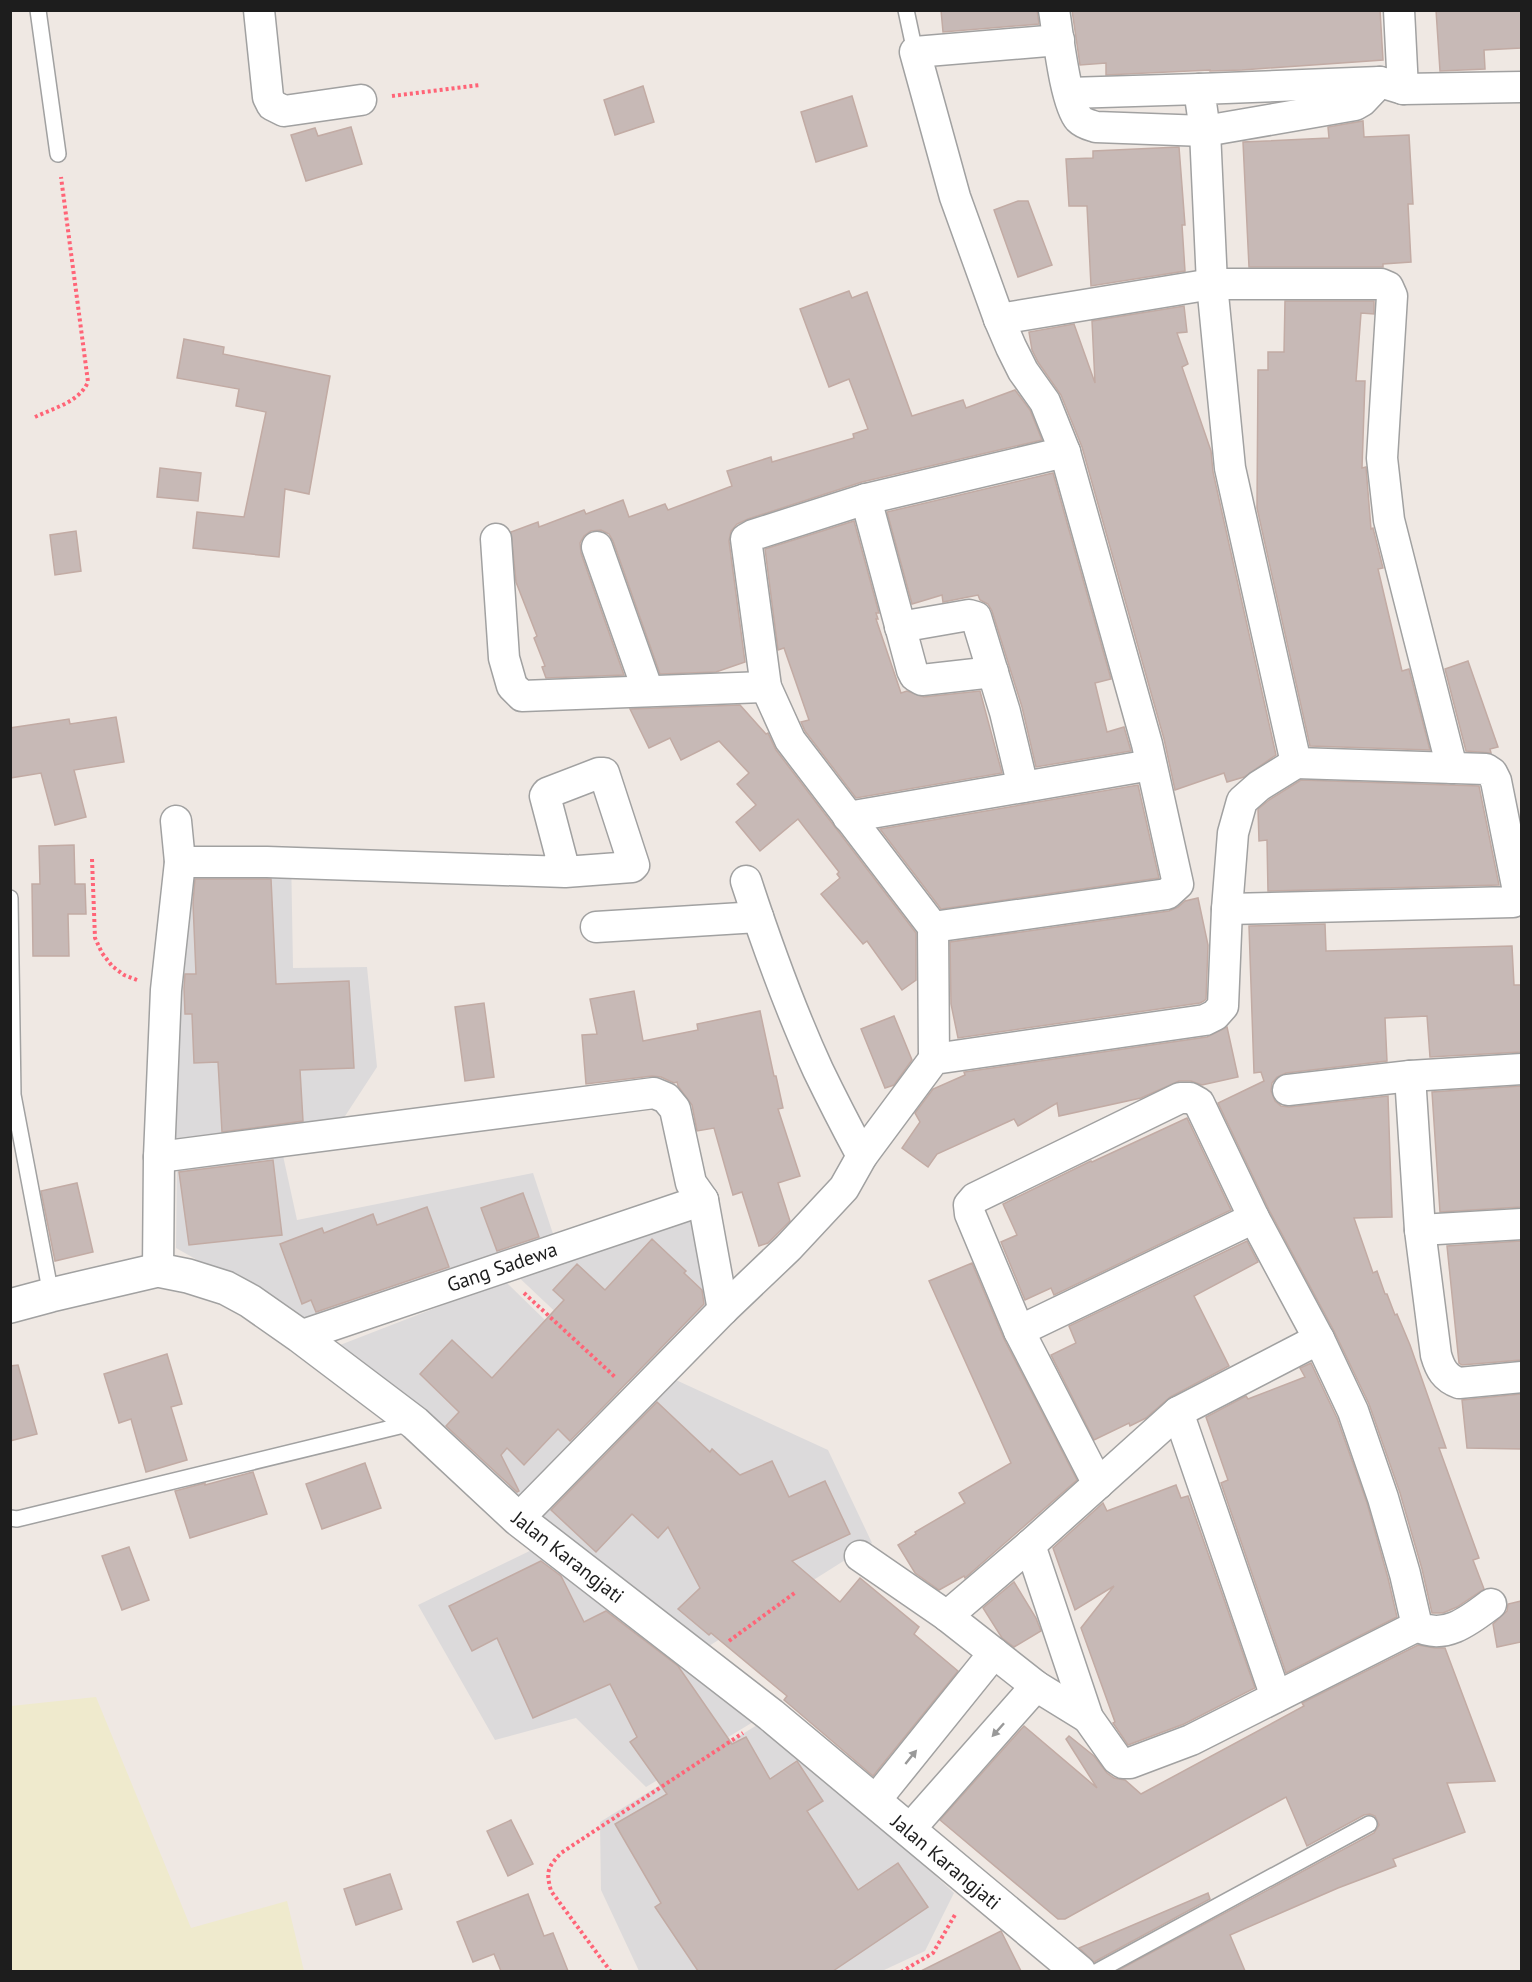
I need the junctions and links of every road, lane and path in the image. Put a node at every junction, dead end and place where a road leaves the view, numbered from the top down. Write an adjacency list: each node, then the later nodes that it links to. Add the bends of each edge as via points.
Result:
1 (38, 10): 15 (lane)
2 (259, 10): 13 (street, via 272,105 284,111)
3 (906, 10): 7 (lane)
4 (1054, 10): 6 (street)
5 (1399, 10): 9 (street)
6 (1059, 40): 7 (street); 12 (street)
7 (915, 52): 17 (street, via 955,197)
8 (480, 85): 13 (path)
9 (1392, 86): 10 (street); 11 (street); 14 (street, via 1355,105)
10 (1521, 87)
11 (1199, 88): 12 (street); 14 (street)
12 (1069, 93): 14 (street, via 1080,120 1096,127)
13 (362, 100)
14 (1205, 131): 16 (street)
15 (58, 154): 18 (path, via 88,382 77,397)
16 (1212, 284): 17 (street); 27 (street, via 1230,468); 29 (street, via 1388,287 1392,296 1382,458 1389,520)
17 (999, 319): 19 (street, via 1023,371 1045,402)
18 (36, 417)
19 (1065, 452): 20 (street); 28 (street)
20 (866, 499): 23 (street); 25 (street, via 746,539)
21 (496, 539): 26 (street, via 504,658 512,686 522,696)
22 (597, 547): 26 (street)
23 (900, 627): 24 (street, via 912,670 922,680); 24 (street, via 976,617)
24 (993, 672): 30 (street)
25 (766, 687): 26 (street); 31 (street, via 790,740)
26 (648, 691)
27 (1296, 763): 29 (street); 38 (street, via 1242,801 1233,832)
28 (1150, 765): 30 (street); 41 (street, via 1178,884 1173,890 1167,894)
29 (1452, 768): 38 (street, via 1486,769 1496,781 1519,896 1513,902)
30 (1023, 787): 31 (street)
31 (848, 817): 41 (street)
32 (176, 821): 34 (street)
33 (93, 859): 42 (path, via 95,938 102,953 124,975)
34 (180, 862): 35 (street); 42 (street)
35 (565, 872)
36 (746, 881): 39 (street)
37 (10, 898): 55 (lane, via 13,1095)
38 (1227, 909): 43 (street, via 1223,1006 1215,1015 1205,1020)
39 (758, 917): 40 (street); 47 (street, via 804,1039)
40 (596, 927)
41 (933, 927): 43 (street)
42 (166, 990): 48 (street)
43 (934, 1059): 47 (street)
44 (1521, 1069): 45 (street)
45 (1410, 1076): 46 (street); 52 (street)
46 (1288, 1090)
47 (862, 1156): 57 (street, via 844,1188)
48 (159, 1157): 49 (street, via 654,1093 666,1098 675,1109 691,1183); 54 (street)
49 (703, 1200): 53 (street, Gang Sadewa); 57 (street)
50 (1254, 1218): 58 (street); 58 (street, via 1198,1103 1180,1098 975,1198 969,1205); 60 (street)
51 (1521, 1224): 52 (street)
52 (1420, 1230): 61 (street, via 1436,1355 1443,1373 1459,1383)
53 (498, 1268): 59 (street, Gang Sadewa); 62 (path)
54 (158, 1270): 55 (street, Jalan Karangjati); 59 (street, Jalan Karangjati, via 226,1288)
55 (51, 1295): 56 (street, Jalan Karangjati)
56 (10, 1306)
57 (723, 1310): 62 (street)
58 (1019, 1332): 65 (street)
59 (300, 1336): 64 (street, Jalan Karangjati)
60 (1319, 1339): 63 (street); 73 (street, via 1353,1411 1383,1498)
61 (1521, 1377)
62 (637, 1398): 67 (street)
63 (1178, 1412): 65 (street); 77 (street)
64 (415, 1423): 66 (lane); 67 (street, Jalan Karangjati)
65 (1098, 1484): 68 (street)
66 (10, 1518)
67 (518, 1519): 75 (street, Jalan Karangjati)
68 (1030, 1545): 72 (street); 79 (street)
69 (860, 1556): 72 (street)
70 (796, 1592): 75 (path)
71 (1491, 1604): 73 (street, via 1454,1628 1440,1632)
72 (947, 1616): 74 (street)
73 (1417, 1626): 77 (street)
74 (994, 1653): 76 (street); 80 (street, one-way to 74)
75 (701, 1661): 78 (street, Jalan Karangjati)
76 (1036, 1686): 79 (street); 82 (street, one-way to 82)
77 (1276, 1697): 79 (street, via 1191,1740 1131,1763 1117,1759)
78 (771, 1715): 80 (street, Jalan Karangjati); 84 (path, via 561,1853 551,1864 547,1875 551,1891)
79 (1088, 1718)
80 (874, 1802): 82 (street, Jalan Karangjati)
81 (1369, 1824): 87 (lane)
82 (909, 1830): 83 (street, Jalan Karangjati)
83 (974, 1884): 85 (path, via 933,1953); 86 (street, Jalan Karangjati)
84 (611, 1971)
85 (901, 1971)
86 (1079, 1971)
87 (1096, 1971)

